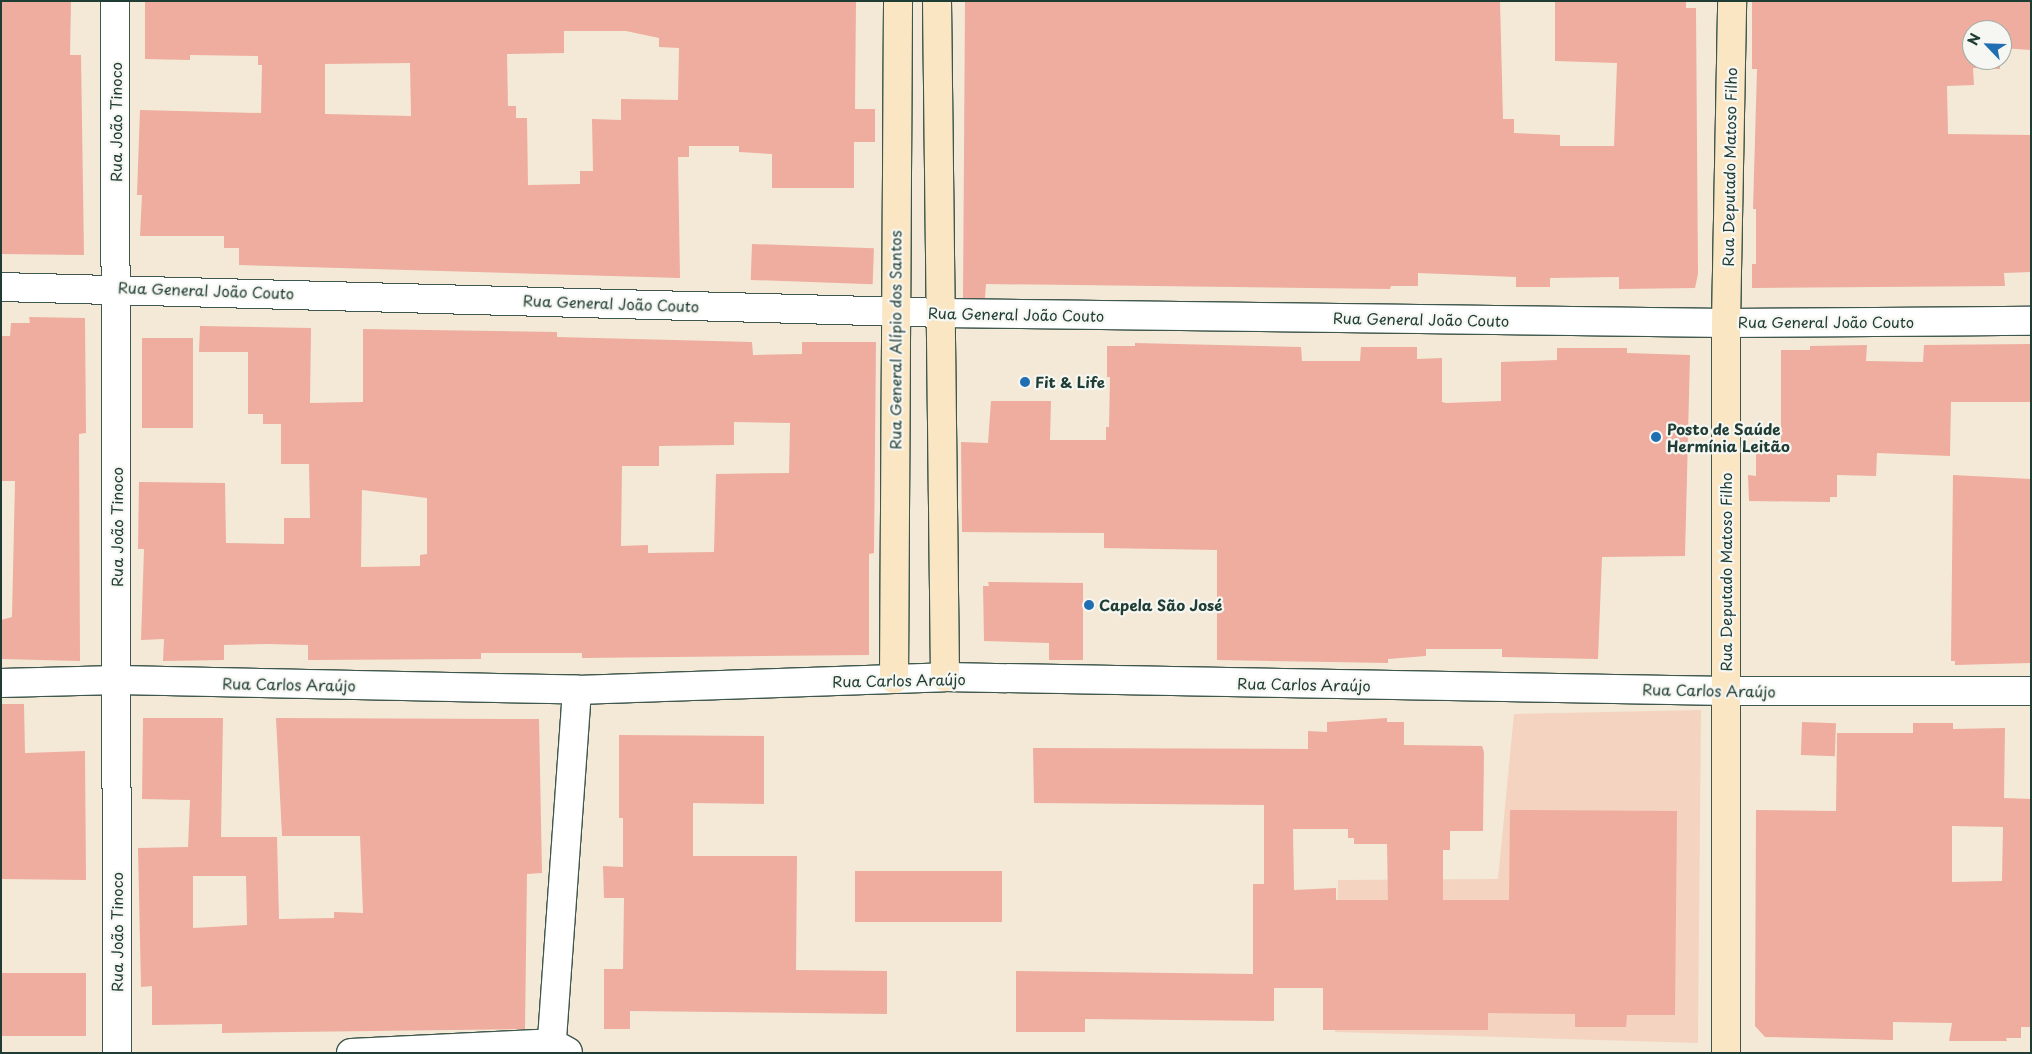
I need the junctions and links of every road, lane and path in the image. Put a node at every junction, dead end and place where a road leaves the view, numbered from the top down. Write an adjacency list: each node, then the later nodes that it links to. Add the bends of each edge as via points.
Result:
1 (115, 1): 6 (street, Rua João Tinoco)
2 (898, 1): 7 (street, Rua General Alípio dos Santos)
3 (937, 1): 8 (street)
4 (1732, 1): 10 (street, Rua Deputado Matoso Filho)
5 (1, 287): 6 (street, Rua General João Couto)
6 (116, 288): 7 (street, Rua General João Couto); 13 (street, Rua João Tinoco)
7 (895, 312): 8 (street, Rua General João Couto); 12 (street, Rua General Alípio dos Santos)
8 (942, 313): 10 (street, Rua General João Couto); 11 (street)
9 (2031, 320): 10 (street, Rua General João Couto)
10 (1726, 323): 16 (street, Rua Deputado Matoso Filho)
11 (944, 677): 12 (street, Rua Carlos Araújo); 16 (street, Rua Carlos Araújo)
12 (894, 679): 15 (street, Rua Carlos Araújo)
13 (118, 680): 14 (street, Rua Carlos Araújo); 15 (street, Rua Carlos Araújo); 19 (street, Rua João Tinoco)
14 (1, 683)
15 (577, 690): 18 (street)
16 (1726, 691): 17 (street, Rua Carlos Araújo); 21 (street, Rua Deputado Matoso Filho)
17 (2031, 691)
18 (558, 1050): 20 (street)
19 (116, 1053)
20 (350, 1053)
21 (1726, 1053)

